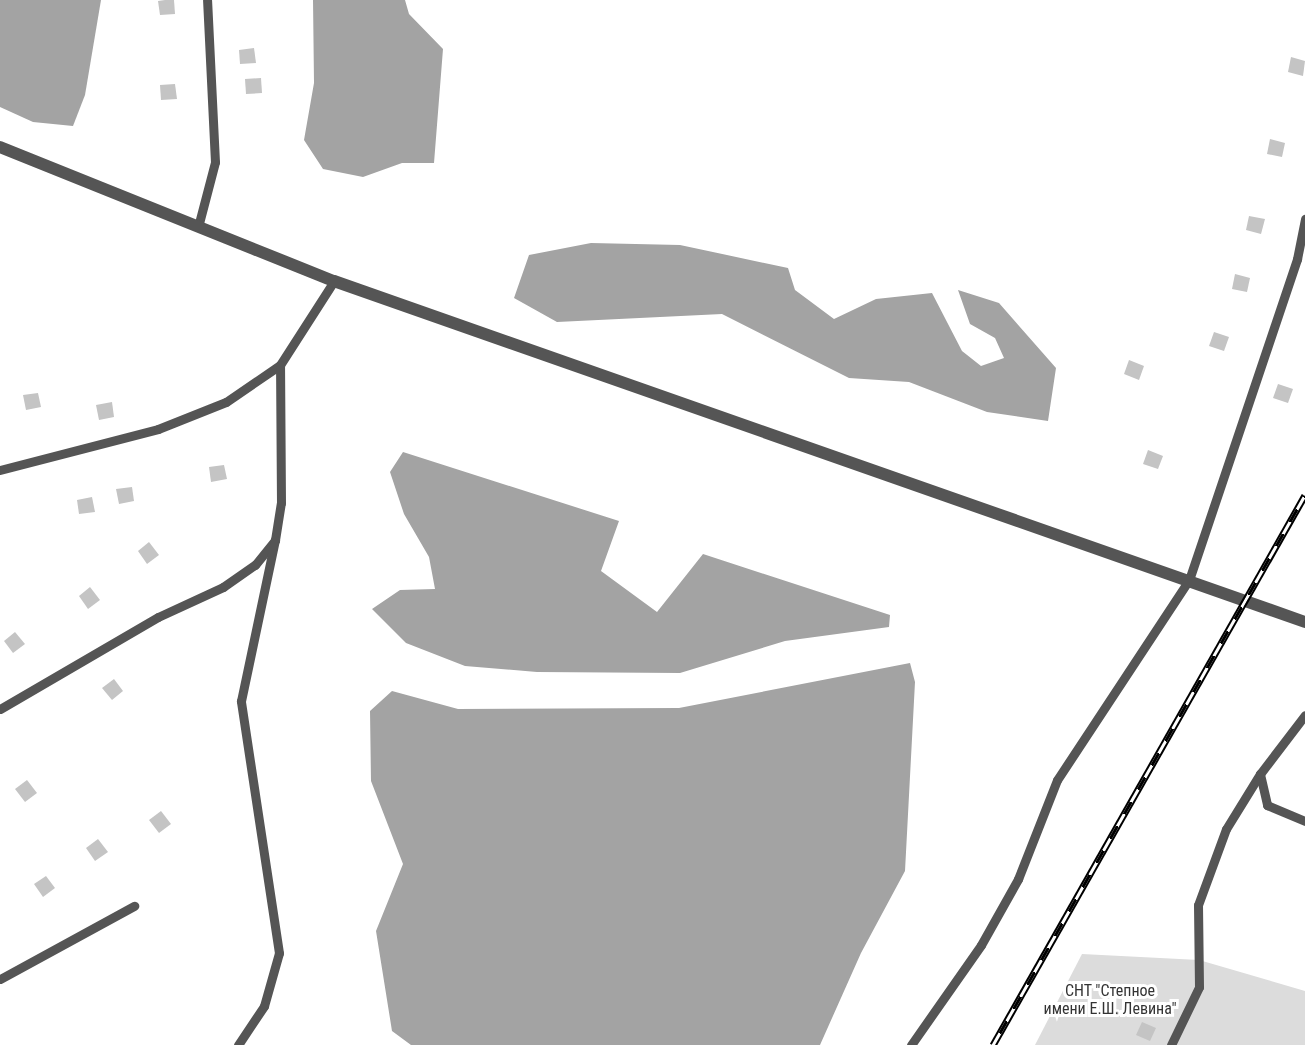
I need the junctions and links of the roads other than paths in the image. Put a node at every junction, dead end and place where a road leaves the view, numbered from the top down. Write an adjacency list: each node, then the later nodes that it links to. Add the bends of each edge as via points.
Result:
1 (207, 0): 4 (lane, via 215,162)
2 (0, 147): 4 (street)
3 (1305, 219): 9 (lane, via 1297,258)
4 (198, 227): 5 (street)
5 (334, 281): 6 (lane); 9 (street)
6 (280, 365): 7 (lane, via 226,402 158,429); 8 (lane, via 277,406 281,503)
7 (0, 470)
8 (275, 540): 11 (lane, via 255,565 223,587 158,617); 17 (lane, via 241,701 279,953 264,1006)
9 (1189, 580): 10 (street); 18 (lane, via 1057,780 1018,879 981,945)
10 (1305, 622)
11 (0, 709)
12 (1305, 715): 13 (lane)
13 (1260, 774): 14 (lane, via 1267,806); 19 (lane, via 1226,829 1198,905 1199,987)
14 (1305, 821)
15 (134, 906): 16 (lane)
16 (0, 979)
17 (238, 1045)
18 (911, 1045)
19 (1171, 1045)

